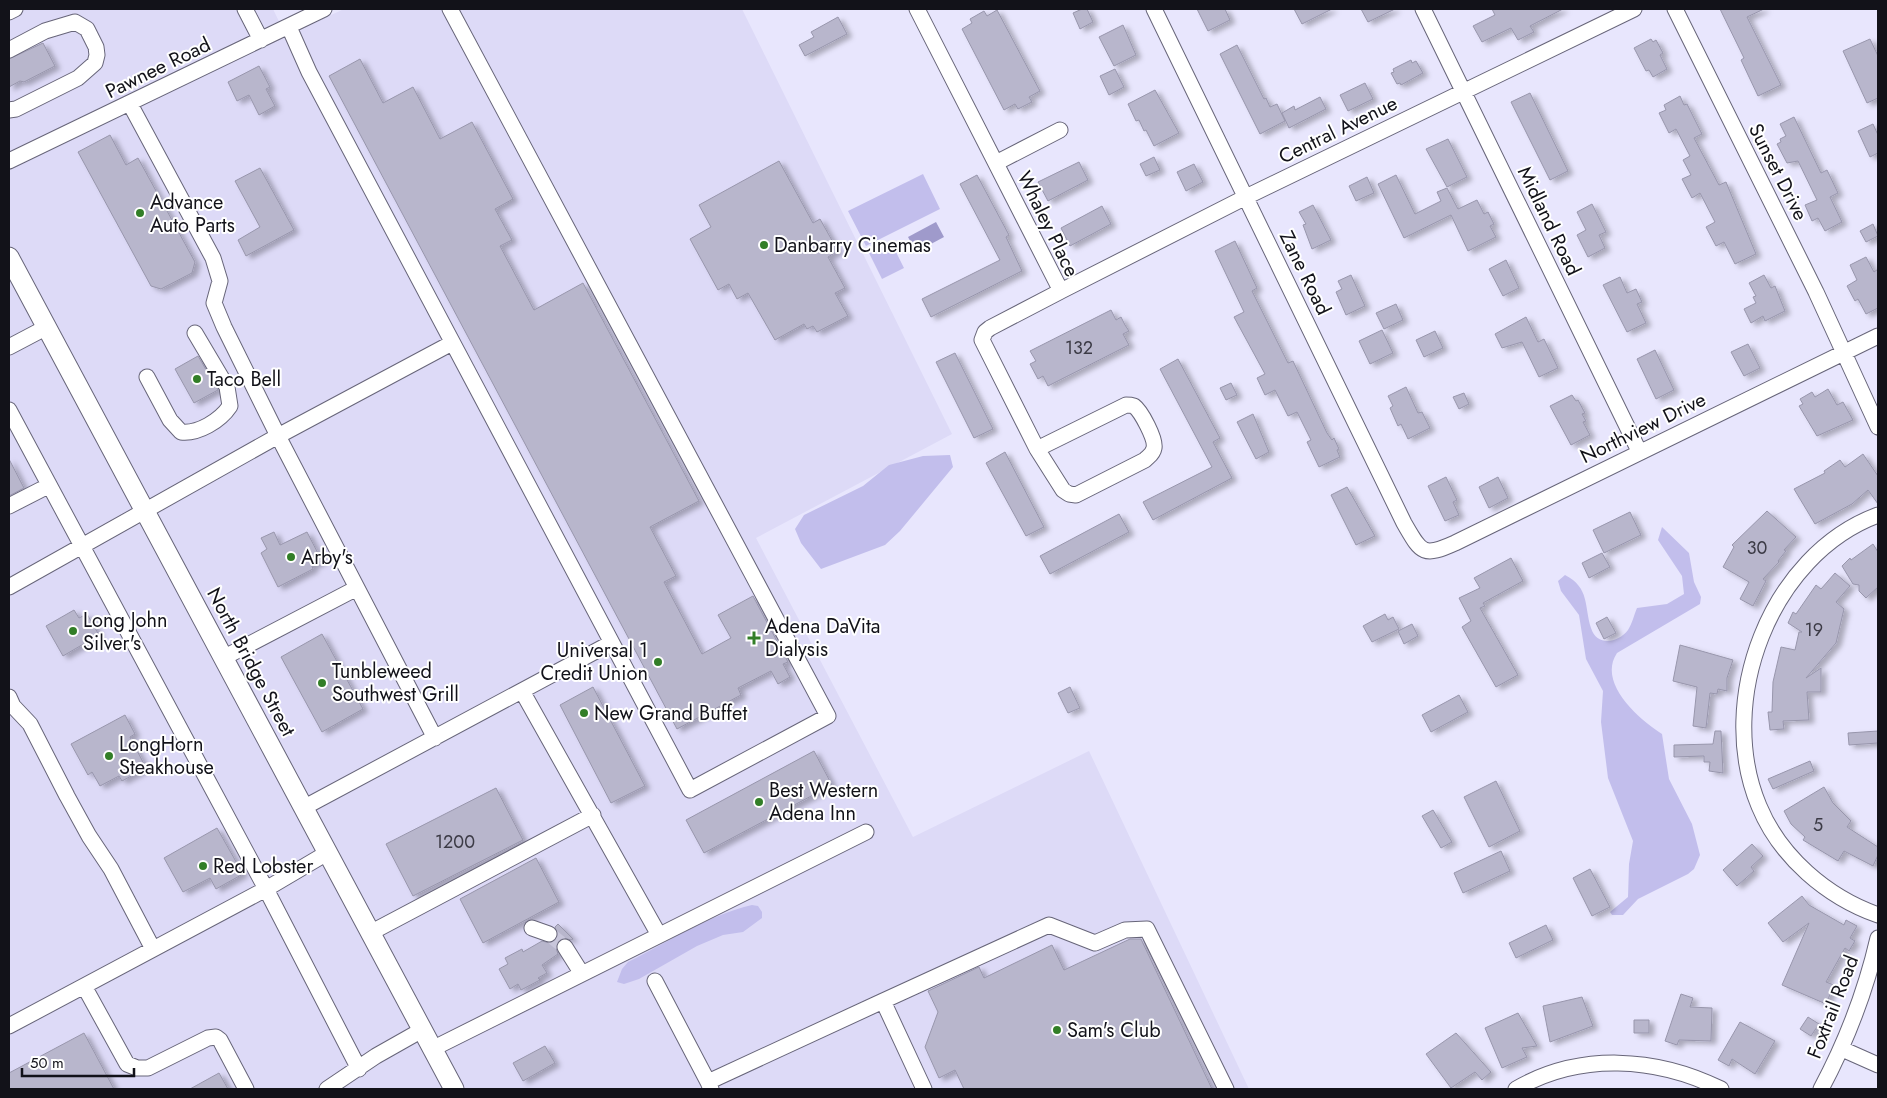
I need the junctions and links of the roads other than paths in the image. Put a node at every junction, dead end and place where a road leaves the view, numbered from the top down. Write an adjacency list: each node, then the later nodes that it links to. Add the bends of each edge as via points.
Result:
1 (16, 9): 10 (street)
2 (245, 9): 12 (street)
3 (324, 9): 11 (street, Pawnee Road)
4 (450, 9): 44 (street, via 828,716 690,790)
5 (917, 9): 19 (street, Whaley Place)
6 (1154, 9): 20 (street, Zane Road)
7 (1422, 9): 14 (street, Midland Road)
8 (1634, 9): 14 (street, Central Avenue)
9 (1675, 9): 28 (street, Sunset Drive)
10 (9, 12)
11 (289, 27): 12 (street, Pawnee Road); 26 (street, via 312,79)
12 (261, 40): 15 (street, Pawnee Road)
13 (9, 50): 16 (street, via 62,24 75,22 87,29 97,55 95,63 78,78)
14 (1463, 91): 20 (street, Central Avenue); 35 (street, Midland Road)
15 (130, 104): 18 (street, Pawnee Road); 33 (street, via 213,258 220,281 214,303)
16 (9, 110)
17 (1060, 130): 19 (street)
18 (9, 161)
19 (996, 163): 22 (street, Whaley Place)
20 (1246, 197): 22 (street, Central Avenue); 41 (street, Zane Road, via 1404,522 1419,547)
21 (9, 256): 23 (main road, North Bridge Street)
22 (1061, 291): 34 (street, Whaley Place, via 990,328 982,340)
23 (47, 326): 27 (street); 38 (main road, North Bridge Street)
24 (195, 333): 29 (street, via 226,387 230,406 226,413 195,432 181,432 170,420)
25 (1878, 336): 28 (street, Northview Drive)
26 (452, 343): 33 (street); 44 (street)
27 (9, 347)
28 (1845, 352): 32 (street); 35 (street, Northview Drive)
29 (147, 377)
30 (9, 410): 31 (street)
31 (13, 426): 36 (street)
32 (1878, 427)
33 (278, 436): 38 (street); 43 (street)
34 (1037, 449): 34 (street, Whaley Place, via 1063,490 1076,495 1145,460 1152,453 1154,439 1134,406 1126,405)
35 (1639, 451): 41 (street, Northview Drive, via 1442,549)
36 (48, 486): 37 (street); 40 (street)
37 (9, 506)
38 (145, 512): 40 (street); 45 (main road, North Bridge Street)
39 (1878, 515): 54 (street, via 1841,534 1817,552 1781,596 1758,646 1750,677 1744,733 1758,805 1773,834 1812,877 1862,909)
40 (81, 546): 42 (street); 53 (street)
41 (1425, 551)
42 (9, 587)
43 (357, 588): 45 (street); 48 (street)
44 (611, 643): 46 (street)
45 (223, 658): 49 (main road, North Bridge Street)
46 (522, 691): 48 (street); 50 (street)
47 (9, 697): 61 (street, via 30,724)
48 (435, 738): 49 (street)
49 (303, 808): 52 (main road, North Bridge Street)
50 (593, 815): 56 (street); 58 (street)
51 (866, 832): 58 (street)
52 (327, 852): 53 (street); 56 (main road, North Bridge Street)
53 (266, 888): 61 (street); 71 (street)
54 (1878, 915)
55 (532, 928): 57 (street)
56 (370, 932): 67 (main road, North Bridge Street)
57 (549, 934)
58 (659, 935): 62 (street)
59 (1878, 938): 69 (street, Foxtrail Road)
60 (565, 947): 62 (street)
61 (153, 949): 64 (street)
62 (582, 974): 68 (street)
63 (655, 981): 72 (street)
64 (84, 986): 66 (street); 73 (street, via 127,1064 148,1068 216,1037)
65 (884, 1001): 72 (street); 76 (street); 77 (street, via 1050,925 1095,943 1125,930 1147,928)
66 (9, 1026)
67 (422, 1030): 68 (main road, North Bridge Street); 71 (street)
68 (432, 1049): 75 (main road, North Bridge Street)
69 (1842, 1049): 70 (street); 80 (street, Foxtrail Road)
70 (1878, 1065)
71 (359, 1069): 74 (street)
72 (709, 1086)
73 (246, 1089)
74 (327, 1089)
75 (454, 1089)
76 (924, 1089)
77 (1226, 1089)
78 (1516, 1089): 79 (street, via 1550,1073 1601,1062 1664,1068 1694,1076)
79 (1721, 1089)
80 (1821, 1089)

